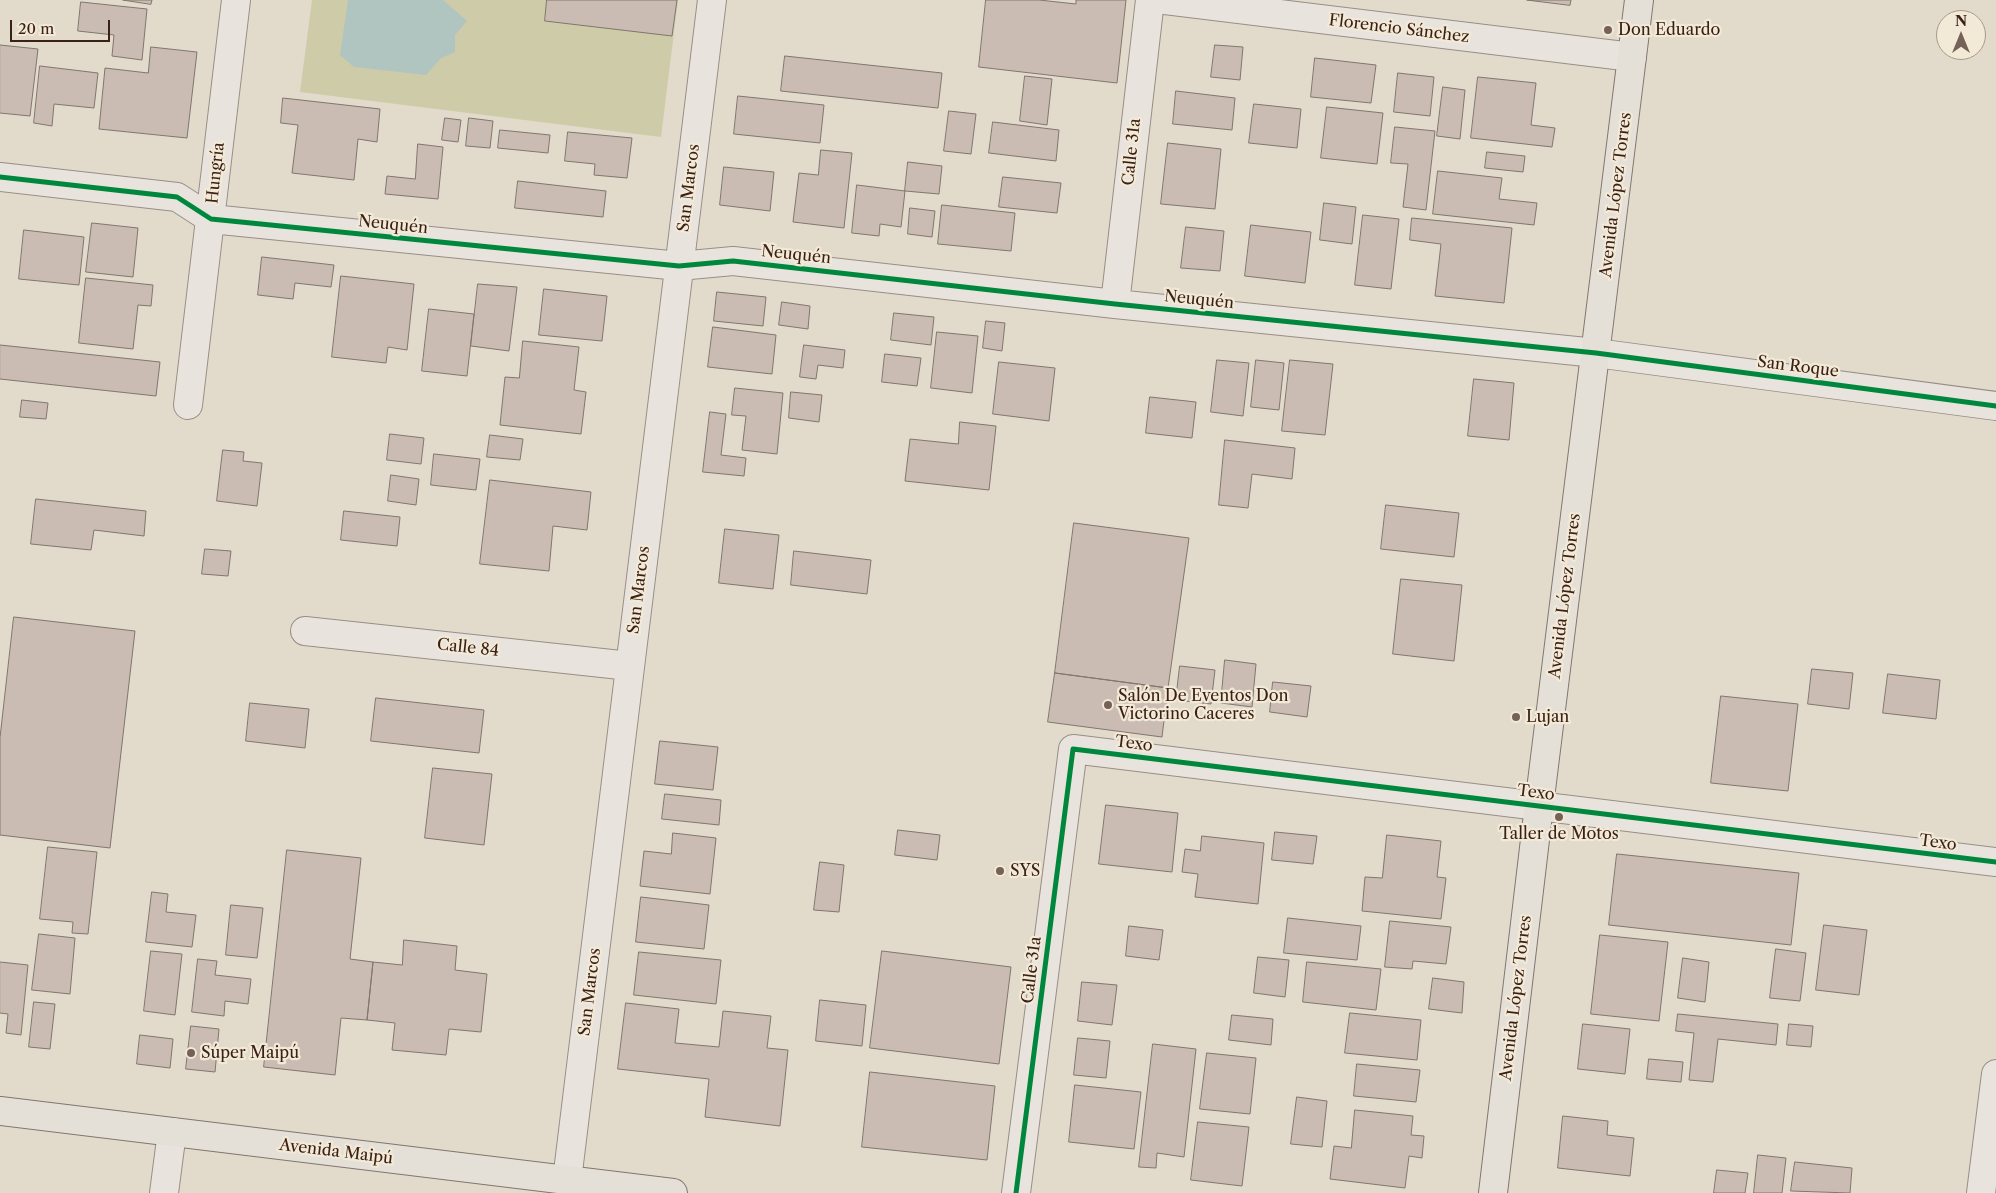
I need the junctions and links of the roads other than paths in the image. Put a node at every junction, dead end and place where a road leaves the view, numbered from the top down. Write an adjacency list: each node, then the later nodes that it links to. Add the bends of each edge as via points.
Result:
1 (236, 0): 8 (street, Hungría)
2 (712, 0): 9 (street, San Marcos)
3 (1150, 0): 10 (street, Calle 31a)
4 (1165, 0): 6 (street, Florencio Sánchez)
5 (1639, 0): 6 (main road, Avenida López Torres)
6 (1632, 57): 11 (main road, Avenida López Torres)
7 (0, 177): 8 (street, Neuquén, via 177,197)
8 (211, 219): 9 (street, Neuquén); 12 (street, Hungría)
9 (679, 266): 10 (street, Neuquén, via 733,261); 15 (street, San Marcos)
10 (1115, 304): 11 (street, Neuquén)
11 (1596, 354): 13 (street, San Roque); 17 (main road, Avenida López Torres)
12 (188, 405)
13 (1996, 406)
14 (305, 631): 15 (street, Calle 84)
15 (630, 666): 22 (street, San Marcos)
16 (1073, 749): 17 (street, Texo); 25 (street, Calle 31a)
17 (1539, 806): 18 (street, Texo); 26 (main road, Avenida López Torres)
18 (1996, 862)
19 (1996, 1074): 27 (street)
20 (0, 1111): 21 (main road, Avenida Maipú)
21 (172, 1132): 22 (main road, Avenida Maipú); 23 (street)
22 (567, 1180): 24 (main road, Avenida Maipú)
23 (164, 1193)
24 (672, 1193)
25 (1016, 1193)
26 (1493, 1193)
27 (1981, 1193)

